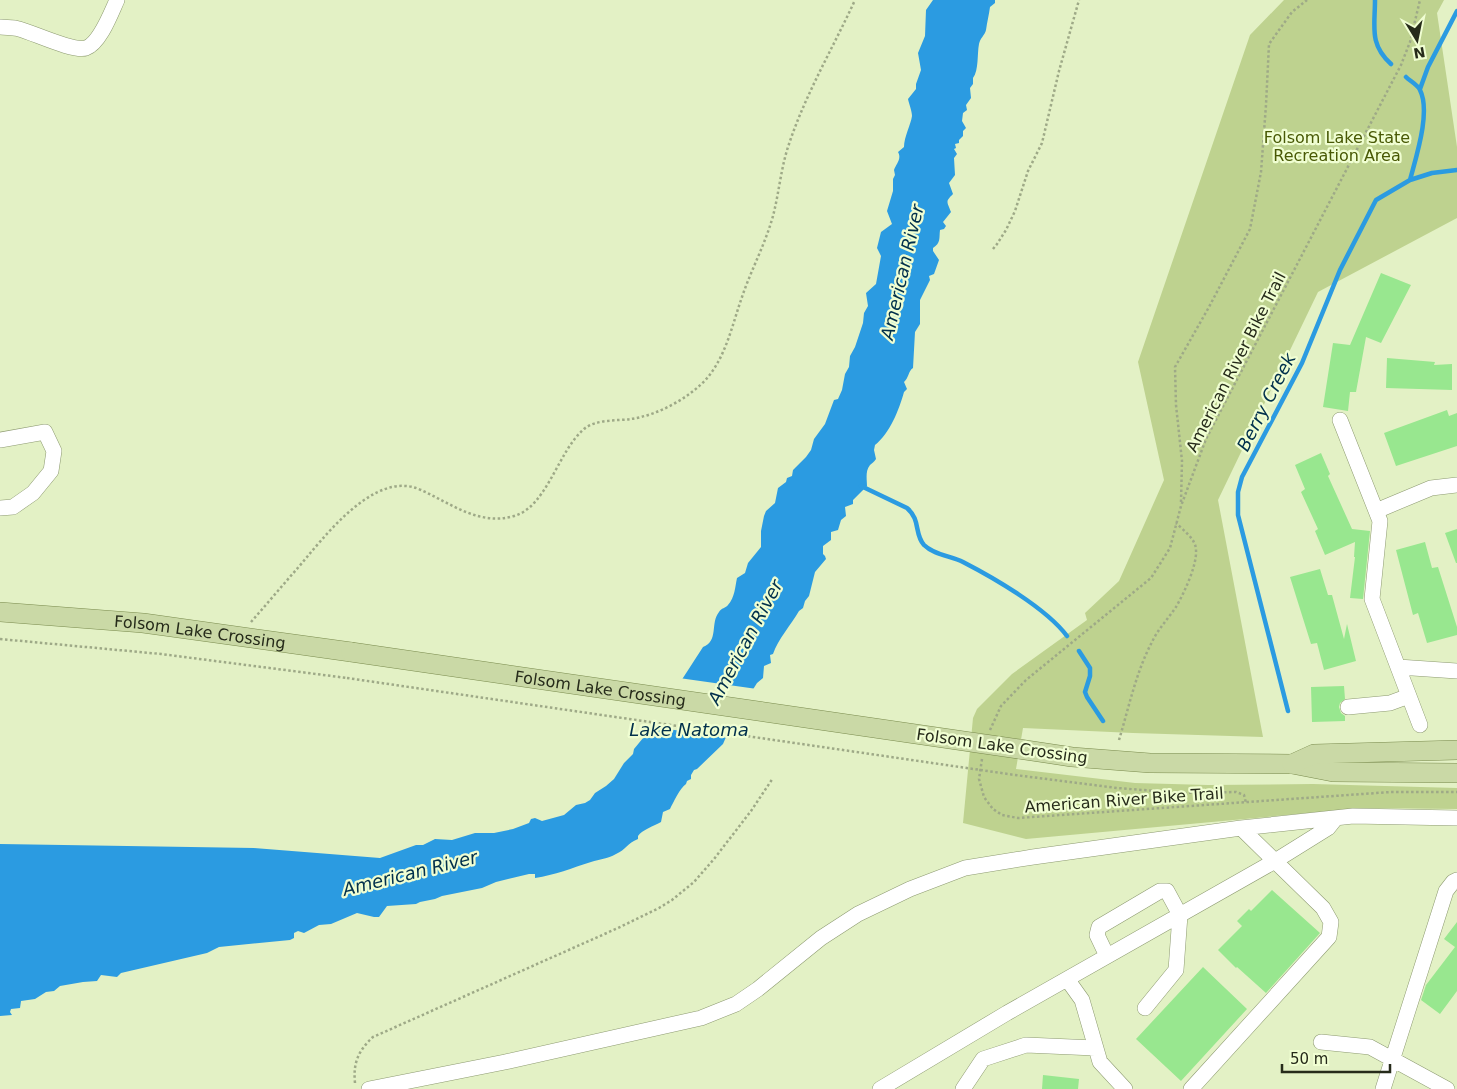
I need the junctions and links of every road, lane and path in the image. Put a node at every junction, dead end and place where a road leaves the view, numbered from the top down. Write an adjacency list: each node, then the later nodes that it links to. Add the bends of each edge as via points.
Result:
1 (117, 0): 6 (street, via 100,36 84,49 18,28)
2 (855, 0): 16 (path, via 811,88 788,146 772,218 725,348 708,377 690,393 661,410 633,419 586,427 575,438 534,504 524,513 486,519 460,511 420,489 408,486 381,491 356,506 329,531)
3 (1079, 0): 7 (path, via 1042,143 1028,170 1015,211)
4 (1306, 0): 11 (path, via 1292,12 1269,44 1261,172 1250,228 1175,367 1182,461)
5 (1420, 0): 11 (path, American River Bike Trail, via 1401,66 1206,439)
6 (0, 27)
7 (993, 249)
8 (1340, 420): 13 (street)
9 (0, 440): 12 (street, via 45,432 54,451 50,471 33,493 13,507)
10 (1457, 485): 13 (street, via 1431,488)
11 (1181, 506): 14 (path, American River Bike Trail)
12 (0, 508)
13 (1376, 511): 18 (street, via 1380,521 1372,599)
14 (1176, 523): 23 (path, American River Bike Trail, via 1170,548 1151,578 1026,680 1001,706); 24 (path, via 1196,546 1193,568 1176,606 1152,641)
15 (0, 612): 16 (main road, Folsom Lake Crossing, via 143,623)
16 (239, 635): 27 (main road, Folsom Lake Crossing, bridge, via 1072,757 1150,763)
17 (0, 639): 31 (path, bridge, via 161,654 347,678 1117,788 1182,793 1236,792 1244,795)
18 (1398, 667): 19 (street); 20 (street)
19 (1457, 671)
20 (1409, 696): 21 (street, via 1390,703); 22 (street)
21 (1348, 707)
22 (1420, 725)
23 (989, 735)
24 (1119, 740)
25 (983, 750): 31 (path, American River Bike Trail, via 979,779 984,797 1002,815 1018,818)
26 (1457, 750): 27 (main road, Folsom Lake Crossing, via 1314,754)
27 (1292, 764): 28 (main road, Folsom Lake Crossing, via 1333,772)
28 (1457, 773)
29 (773, 778): 45 (path, via 714,859 672,900 626,924 373,1037 356,1058)
30 (1457, 792): 31 (path, American River Bike Trail, via 1391,792)
31 (1246, 803)
32 (1336, 818): 33 (street); 34 (street); 35 (street, via 1328,828)
33 (1457, 818)
34 (1241, 828): 35 (street); 46 (street, via 965,868 858,914 821,938 736,1004 701,1018)
35 (1275, 861): 37 (street); 50 (street, via 1323,908 1330,922 1329,937)
36 (1457, 880): 43 (street, via 1446,891)
37 (1180, 915): 38 (street); 38 (street, via 1167,891 1160,891 1099,927 1096,935); 40 (street, via 1176,970)
38 (1108, 956): 39 (street)
39 (1067, 979): 42 (street, via 1082,1000); 47 (street)
40 (1144, 1008)
41 (1321, 1042): 43 (street, via 1370,1046)
42 (1095, 1048): 44 (street); 48 (street, via 1026,1046 983,1060)
43 (1393, 1058): 51 (street); 52 (street)
44 (1109, 1082): 49 (street)
45 (356, 1089)
46 (369, 1089)
47 (880, 1089)
48 (963, 1089)
49 (1125, 1089)
50 (1190, 1089)
51 (1383, 1089)
52 (1447, 1089)

